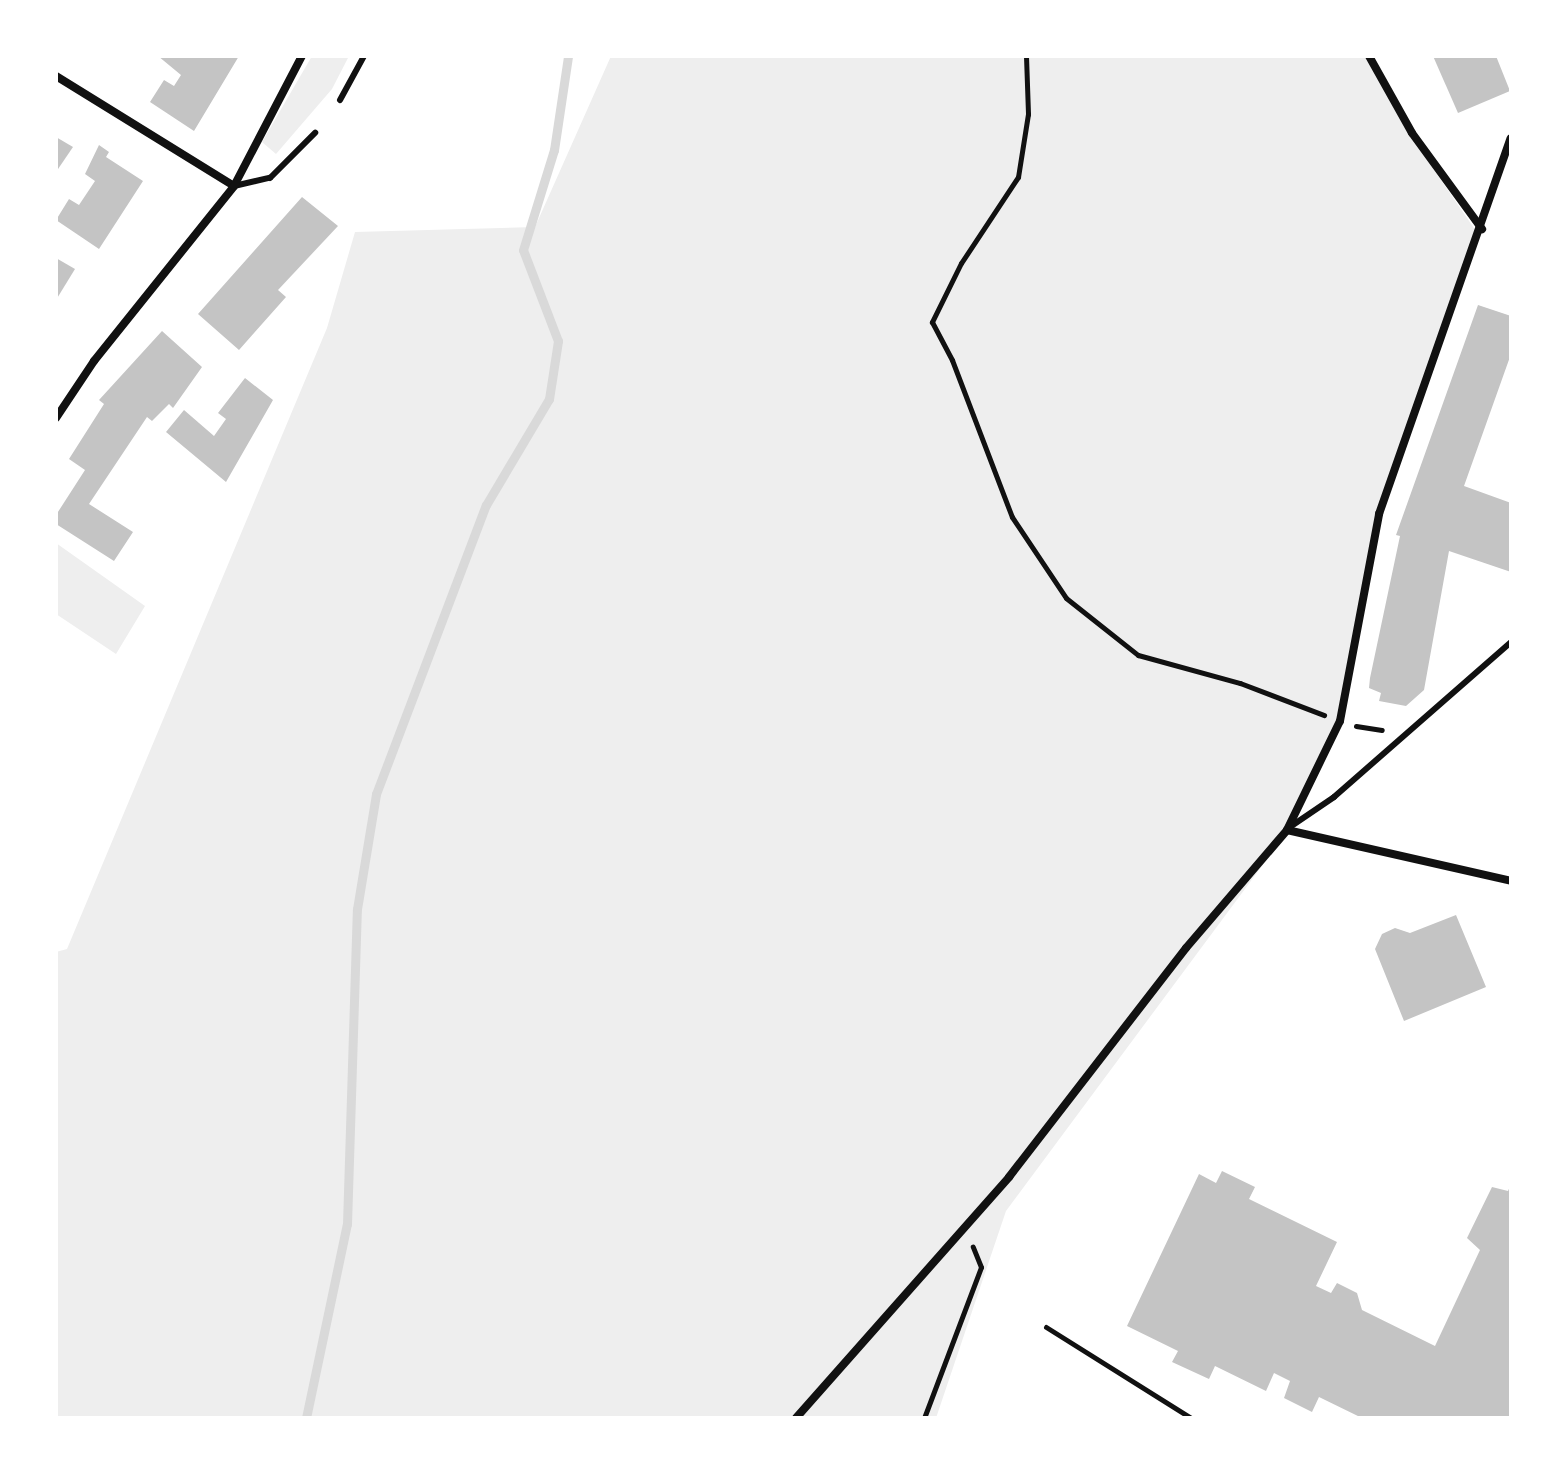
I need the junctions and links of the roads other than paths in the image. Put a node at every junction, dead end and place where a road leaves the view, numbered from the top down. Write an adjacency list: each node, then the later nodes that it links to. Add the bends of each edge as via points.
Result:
1 (302, 56): 8 (street)
2 (364, 56): 5 (lane)
3 (1369, 56): 9 (street, via 1412,133)
4 (56, 76): 8 (street)
5 (340, 100)
6 (315, 133): 8 (lane, via 270,178)
7 (1511, 138): 9 (street)
8 (234, 186): 10 (street, via 94,361)
9 (1482, 229): 12 (street, via 1379,514 1340,721)
10 (56, 418)
11 (1511, 642): 12 (lane)
12 (1287, 830): 13 (street); 14 (street, via 965,1228)
13 (1511, 881)
14 (796, 1418)

